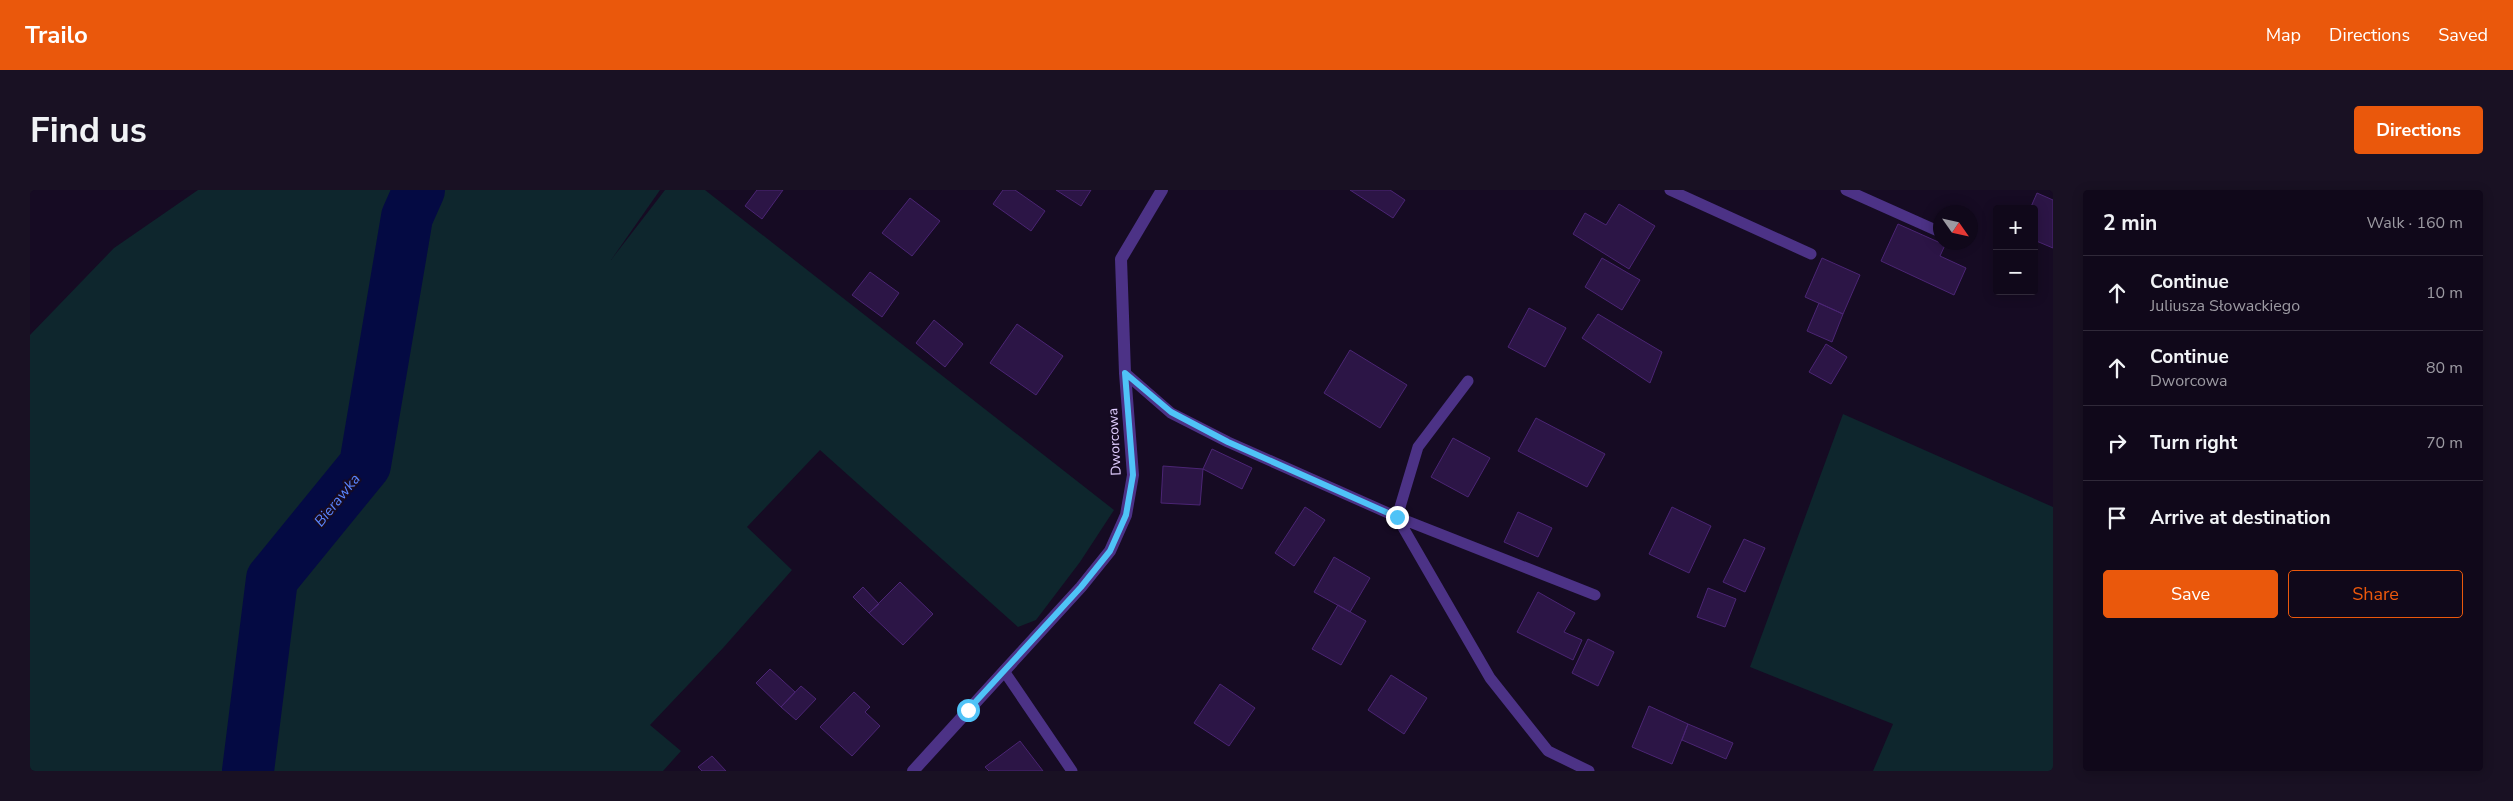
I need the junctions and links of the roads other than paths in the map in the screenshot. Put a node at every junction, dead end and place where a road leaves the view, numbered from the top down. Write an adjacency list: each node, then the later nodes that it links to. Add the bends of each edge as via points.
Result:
1 (1162, 190): 6 (street, Dworcowa, via 1122,259)
2 (1670, 190): 5 (lane)
3 (1846, 190): 4 (lane)
4 (1933, 229)
5 (1811, 254)
6 (1125, 373): 8 (lane, via 1171,412 1228,442); 10 (street, Dworcowa, via 1133,475 1126,515 1110,551)
7 (1468, 381): 8 (lane, via 1418,447)
8 (1397, 517): 9 (lane); 13 (lane, via 1490,678 1548,751)
9 (1594, 595)
10 (1008, 666): 11 (street, Dworcowa); 12 (lane)
11 (913, 771)
12 (1072, 771)
13 (1589, 771)

